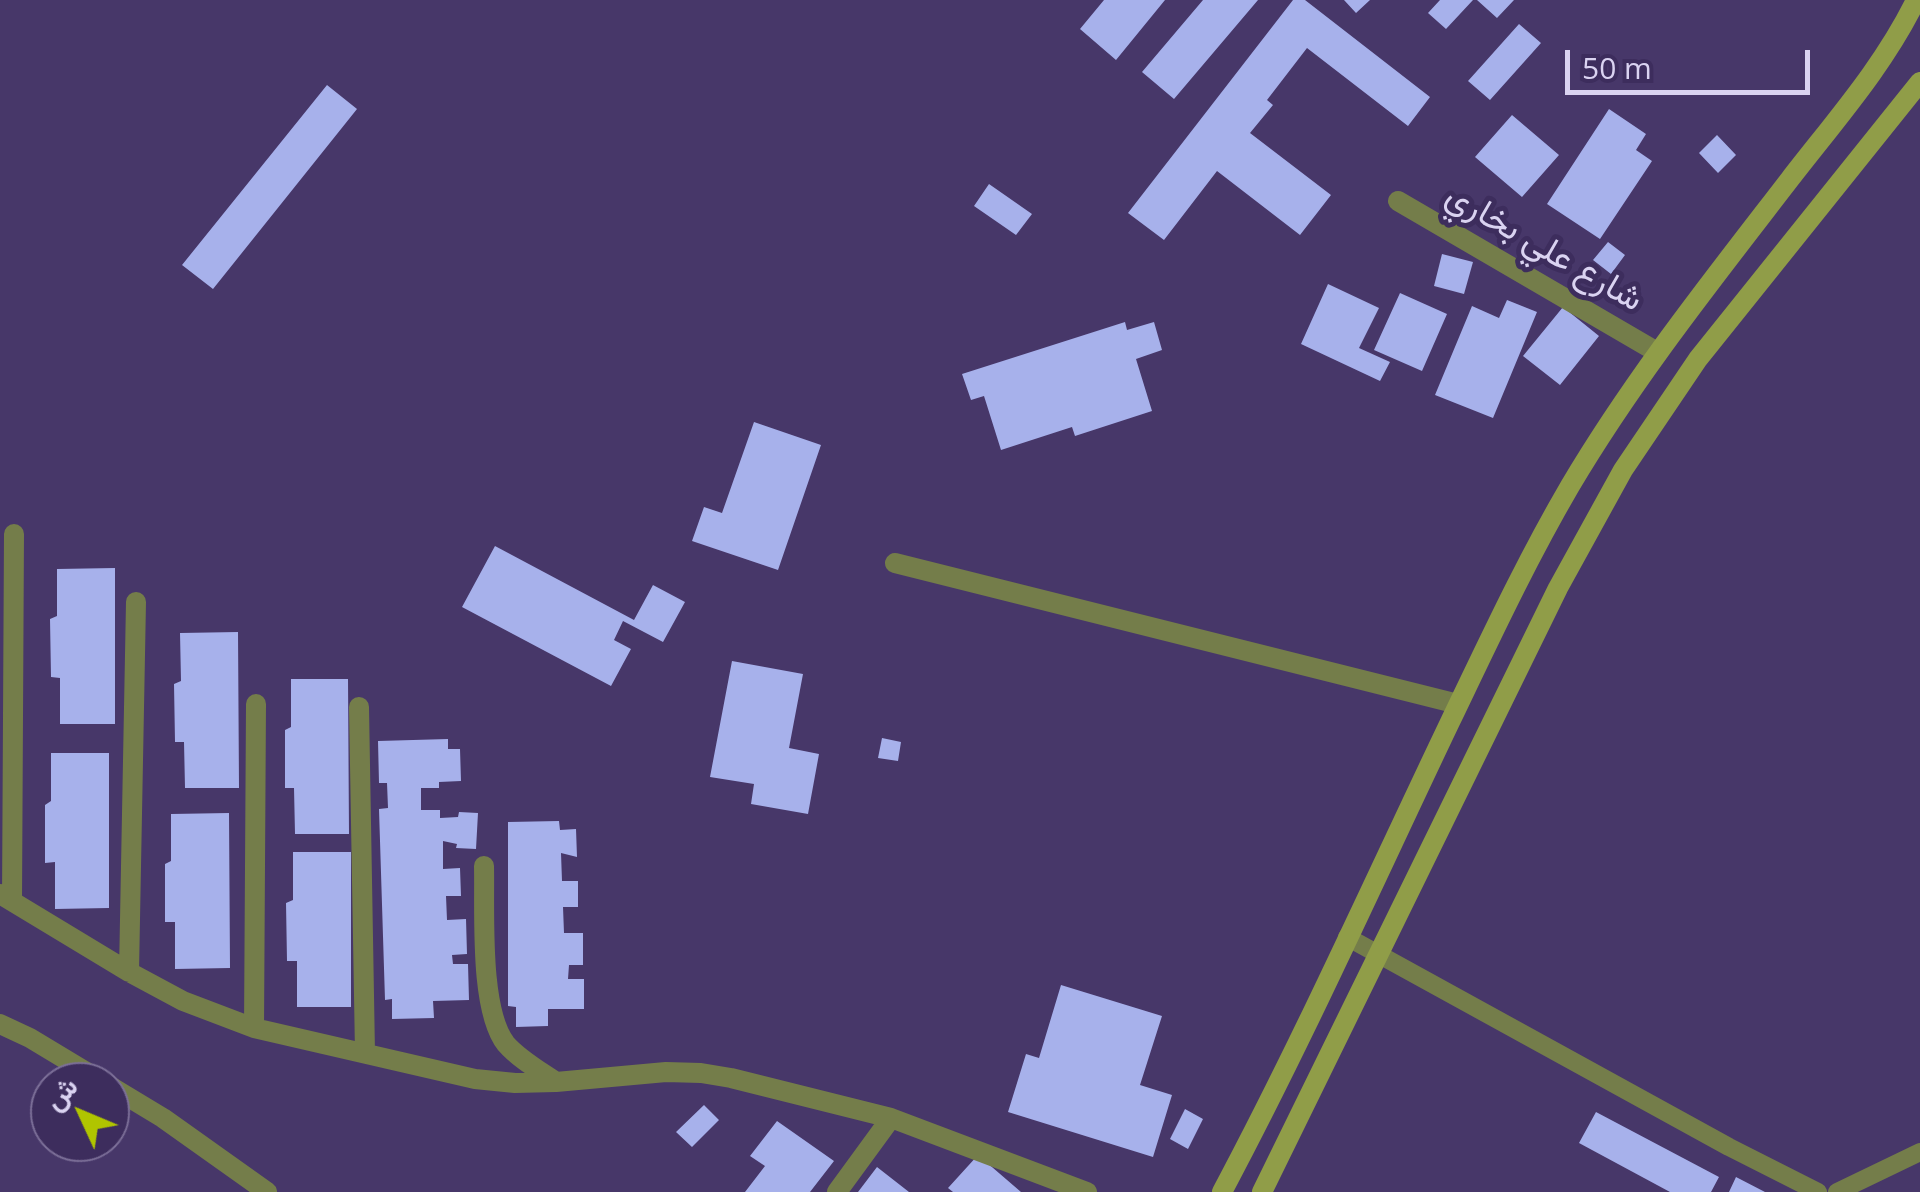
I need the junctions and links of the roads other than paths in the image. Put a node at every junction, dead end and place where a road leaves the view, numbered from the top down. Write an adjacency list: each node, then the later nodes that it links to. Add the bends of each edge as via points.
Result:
1 (1916, 0): 4 (main road, via 1863,85)
2 (1920, 82): 14 (main road, via 1698,359 1622,470)
3 (1398, 201): 4 (street, شارع علي بخاري)
4 (1658, 352): 9 (main road, via 1561,502)
5 (14, 534): 12 (street)
6 (896, 563): 9 (street)
7 (136, 602): 15 (street)
8 (256, 704): 17 (street)
9 (1458, 704): 13 (main road)
10 (359, 707): 18 (street)
11 (484, 866): 20 (street, via 488,1000 495,1026 508,1047)
12 (6, 897): 15 (street)
13 (1347, 937): 14 (lane); 27 (main road)
14 (1378, 954): 28 (main road); 29 (lane)
15 (129, 972): 17 (street)
16 (0, 1024): 19 (street)
17 (254, 1028): 18 (street)
18 (365, 1054): 20 (street, via 475,1079)
19 (70, 1062)
20 (556, 1082): 22 (street, via 701,1073)
21 (130, 1098): 25 (street)
22 (891, 1118): 24 (street); 26 (street)
23 (1920, 1152): 30 (lane)
24 (1074, 1190)
25 (267, 1192)
26 (837, 1192)
27 (1222, 1192)
28 (1262, 1192)
29 (1818, 1192)
30 (1836, 1192)

